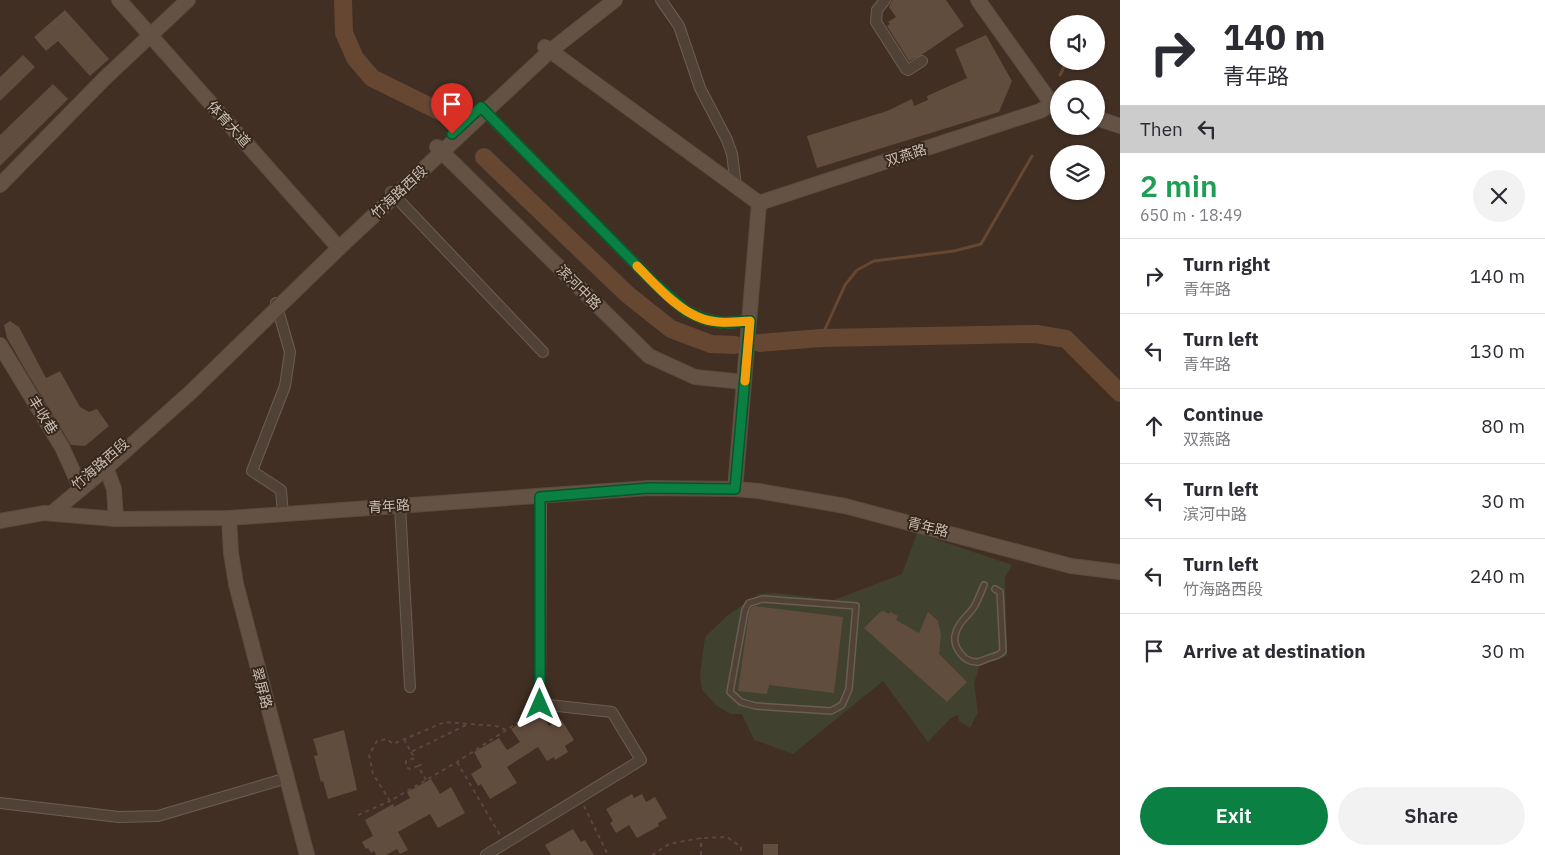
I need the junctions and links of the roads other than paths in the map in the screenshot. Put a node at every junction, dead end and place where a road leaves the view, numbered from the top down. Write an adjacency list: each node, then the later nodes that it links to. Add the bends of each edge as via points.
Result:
1 (119, 0): 8 (street, 体育大道)
2 (188, 0): 8 (street)
3 (605, 0): 9 (street, 竹海路西段)
4 (615, 0): 9 (street, 竹海路西段)
5 (661, 0): 18 (street, via 679,26 700,88 727,140)
6 (885, 0): 10 (street, via 877,10 876,22 906,69)
7 (978, 0): 11 (street, 双燕路)
8 (150, 36): 17 (street); 21 (street, 体育大道)
9 (547, 49): 13 (street, 竹海路西段); 18 (street)
10 (922, 61)
11 (1050, 98)
12 (1050, 107): 20 (street, 双燕路)
13 (484, 110): 16 (street, 竹海路西段); 23 (street, via 653,282 686,311 724,323)
14 (1105, 121): 15 (street)
15 (1120, 126)
16 (440, 150): 19 (street, 竹海路西段); 26 (street, 滨河中路, via 649,356 695,377)
17 (0, 185)
18 (736, 186): 20 (street)
19 (392, 193): 21 (street, 竹海路西段); 25 (street)
20 (759, 203): 23 (street)
21 (337, 246): 22 (street, 竹海路西段)
22 (276, 305): 27 (street, 竹海路西段, via 192,391); 33 (street, via 290,352 285,386 252,471 282,490)
23 (750, 321): 26 (street)
24 (0, 345): 28 (street, 丰收巷, via 62,447)
25 (543, 352)
26 (744, 382): 29 (street)
27 (105, 465): 28 (street, 竹海路西段); 35 (street, via 114,489)
28 (80, 486): 32 (street, 竹海路西段)
29 (735, 489): 30 (street, 青年路, via 649,488); 37 (street, 青年路, via 845,506 1072,566)
30 (540, 497): 31 (street, 青年路); 45 (street, via 540,704 612,712 641,760)
31 (400, 506): 33 (street, 青年路); 41 (street)
32 (48, 514): 35 (street, 青年路); 36 (street)
33 (283, 514): 34 (street, 青年路)
34 (229, 518): 35 (street, 青年路); 42 (street, 翠屏路, via 236,584)
35 (116, 519)
36 (0, 521)
37 (1120, 572)
38 (984, 585): 39 (lane, via 955,633 960,653 973,661 1000,655 1003,651 1000,592)
39 (995, 589)
40 (856, 606): 40 (lane, via 763,599 749,603 744,610 730,692 741,702 756,706 830,711 842,705 849,690)
41 (410, 687)
42 (287, 778): 43 (street, via 158,816 119,817); 44 (street, 翠屏路)
43 (0, 803)
44 (307, 855)
45 (486, 855)

